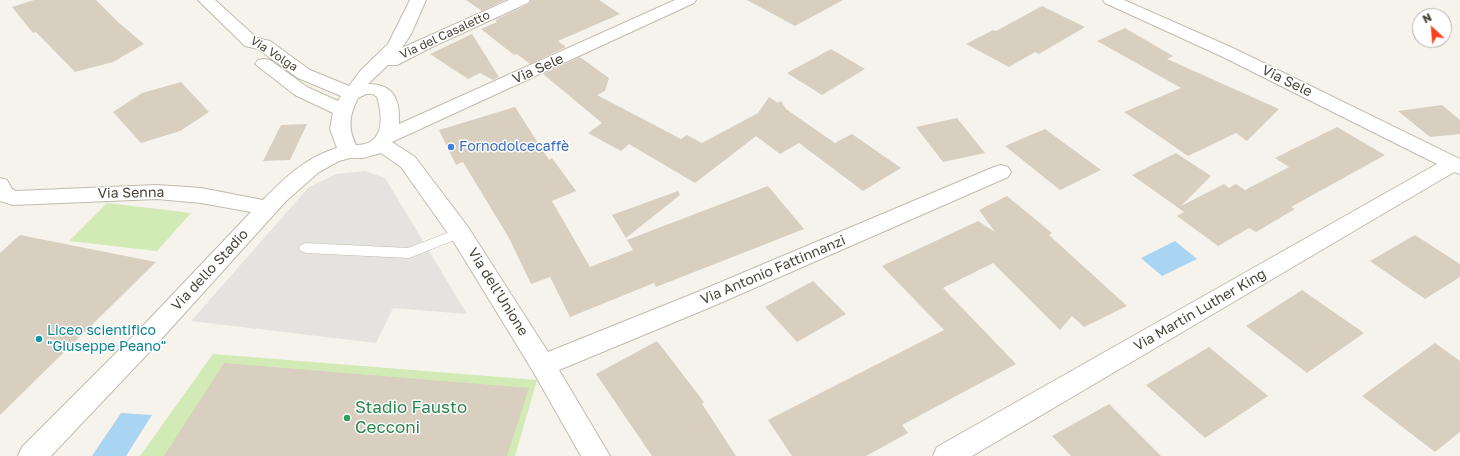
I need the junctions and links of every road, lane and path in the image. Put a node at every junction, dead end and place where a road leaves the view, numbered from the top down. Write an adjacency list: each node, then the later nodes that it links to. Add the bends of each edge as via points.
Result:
1 (206, 0): 6 (street, Via Volga)
2 (418, 0): 7 (street)
3 (522, 0): 7 (street, Via del Casaletto)
4 (688, 0): 11 (street, Via Sele)
5 (1114, 0): 13 (street, Via Sele, via 1229,53)
6 (252, 42): 8 (street, Via Volga, via 264,45); 10 (street, via 250,46 254,53 301,91)
7 (390, 57): 8 (street, via 353,74 328,77); 9 (street); 10 (street, via 364,76)
8 (304, 74): 10 (street, Via Volga)
9 (385, 94): 10 (street, via 377,89 364,89); 11 (street, via 391,121)
10 (350, 98): 12 (street, via 340,117 339,130)
11 (384, 140): 12 (street, via 364,151); 17 (street, Via dell'Unione, via 408,162)
12 (349, 151): 16 (street, Via dello Stadio, via 332,156 312,167)
13 (1456, 166): 22 (street, Via Martin Luther King)
14 (1001, 172): 19 (street, Via Antonio Fattinnanzi, via 703,300)
15 (0, 185): 16 (street, Via Senna, via 4,194 13,198 170,192 227,198)
16 (268, 209): 20 (street, Via dello Stadio)
17 (460, 233): 18 (lane, via 409,253); 19 (street, Via dell'Unione)
18 (306, 248)
19 (543, 365): 21 (street, Via dell'Unione)
20 (32, 456)
21 (596, 456)
22 (947, 456)

